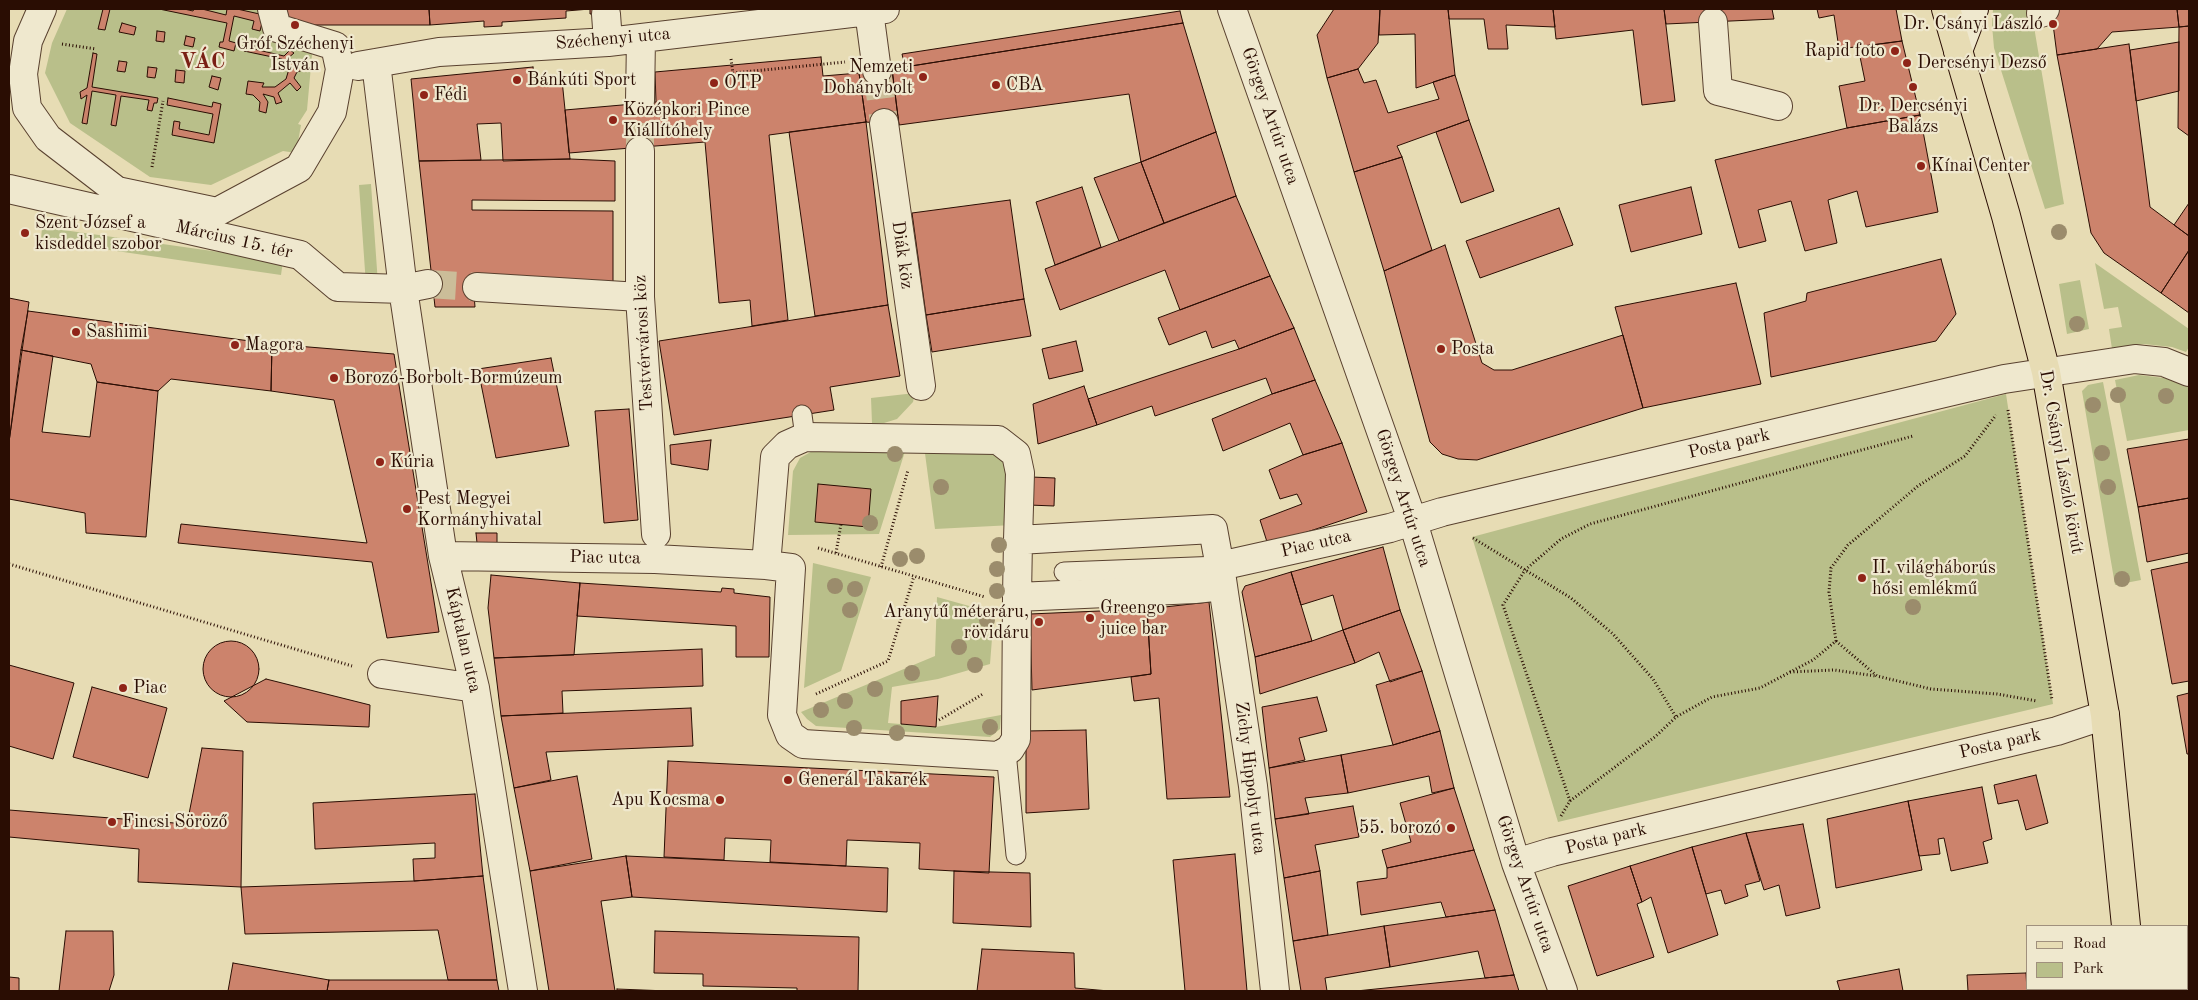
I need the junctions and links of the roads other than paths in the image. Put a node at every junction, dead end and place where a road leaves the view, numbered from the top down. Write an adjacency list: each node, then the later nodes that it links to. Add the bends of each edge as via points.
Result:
1 (42, 9): 13 (street, via 40,42 23,74 27,108 48,138 117,191 150,187 218,212 299,168 332,112)
2 (1232, 9): 26 (street, Görgey Artúr utca)
3 (1946, 9): 11 (main road, Dr. Csányi László körút)
4 (1974, 9): 11 (street)
5 (877, 10): 9 (street, Széchenyi utca); 14 (street)
6 (606, 14): 10 (street)
7 (1713, 22): 16 (street, via 1718,91)
8 (273, 23): 13 (street, via 334,46)
9 (640, 38): 10 (street, Széchenyi utca); 15 (street)
10 (608, 42): 12 (street, Széchenyi utca, via 439,52)
11 (1958, 51): 23 (main road, Dr. Csányi László körút, via 2006,216)
12 (376, 63): 13 (street, Széchenyi utca); 20 (street)
13 (340, 69)
14 (877, 71)
15 (640, 101)
16 (1778, 106)
17 (884, 124): 25 (street, Diák köz)
18 (640, 151): 22 (street, Testvérvárosi köz)
19 (9, 190): 20 (street, Március 15. tér, via 300,255 338,287)
20 (416, 287): 29 (street, Káptalan utca)
21 (477, 287): 22 (street)
22 (640, 297): 27 (street, Testvérvárosi köz)
23 (2046, 372): 24 (street, Posta park, via 2135,359 2164,362); 26 (street, Posta park, via 1442,512); 36 (main road, Dr. Csányi László körút)
24 (2189, 372)
25 (921, 386)
26 (1413, 522): 32 (street, Piac utca); 39 (street, Görgey Artúr utca)
27 (656, 534)
28 (1018, 540): 30 (street, via 1020,473 1016,454 998,440 916,439 804,426 775,458); 32 (street, Zichy Hippolyt utca, via 1212,529); 33 (street)
29 (443, 556): 30 (street, Piac utca, via 655,559); 35 (street, Káptalan utca)
30 (766, 565): 37 (street, Piac utca, via 791,568 782,715 790,735 803,744 998,756)
31 (1064, 572): 32 (lane)
32 (1222, 576): 33 (street, Piac utca, via 1195,589); 42 (street, Zichy Hippolyt utca, via 1253,786)
33 (1018, 602): 37 (street, via 1016,739)
34 (382, 674): 35 (street)
35 (475, 688): 41 (street, Káptalan utca)
36 (2105, 716): 39 (street, Posta park, via 2057,731); 40 (main road, Dr. Csányi László körút)
37 (1006, 752): 38 (lane)
38 (1016, 855)
39 (1516, 863): 43 (street, Görgey Artúr utca)
40 (2126, 925)
41 (523, 991)
42 (1275, 991)
43 (1563, 991)

